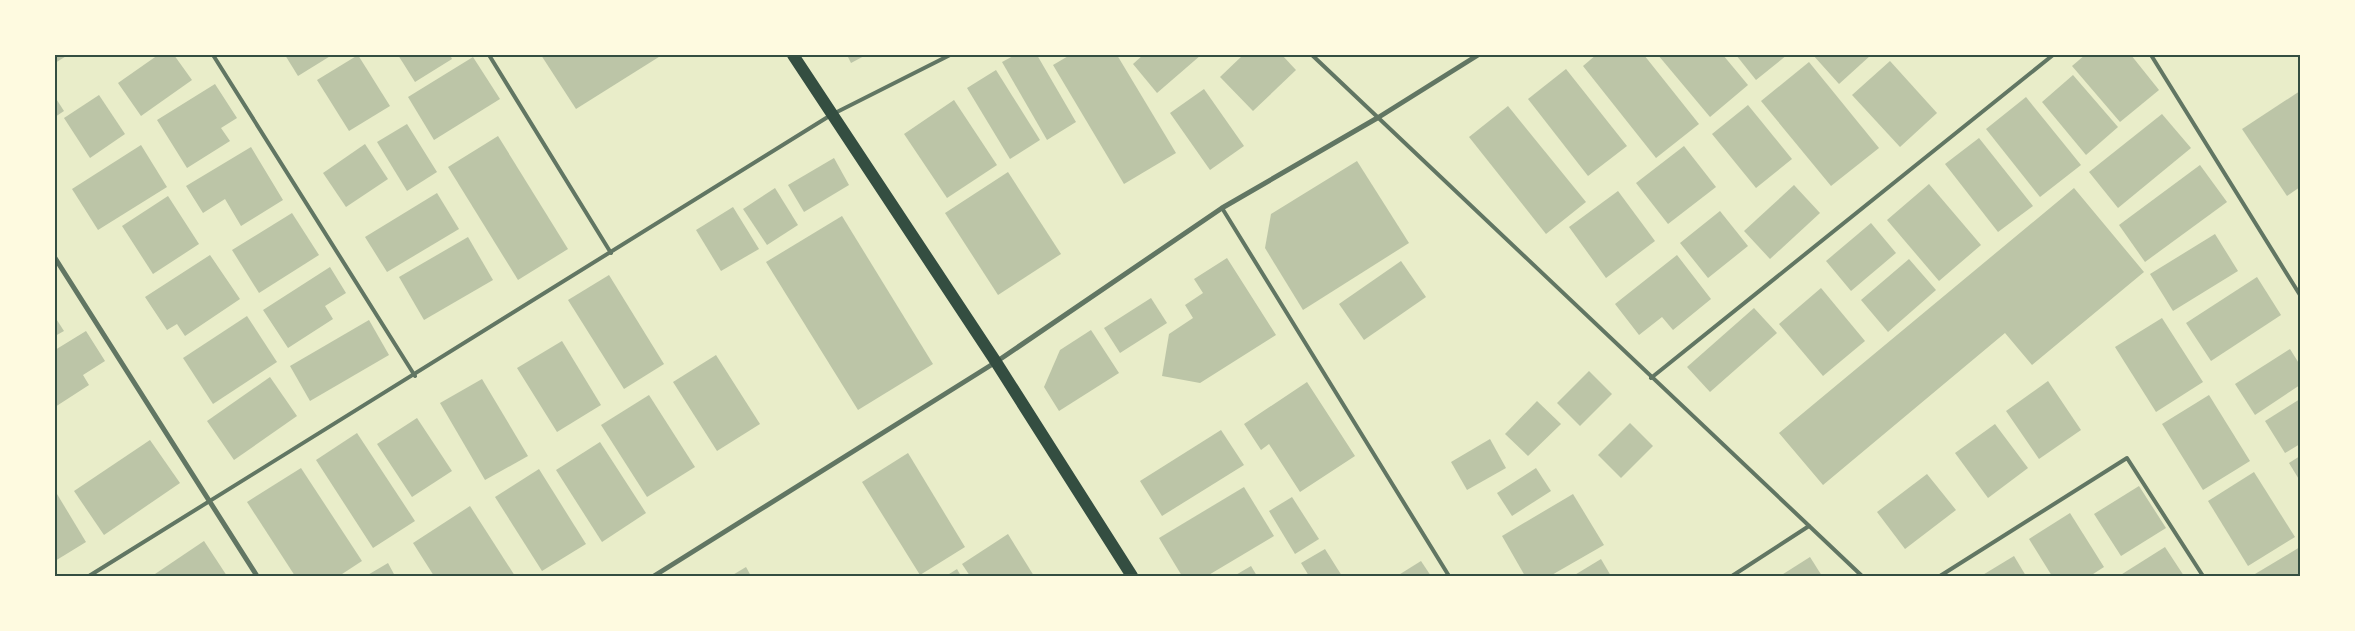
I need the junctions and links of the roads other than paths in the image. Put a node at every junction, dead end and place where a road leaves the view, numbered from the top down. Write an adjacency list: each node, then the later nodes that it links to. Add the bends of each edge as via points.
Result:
1 (213, 55): 16 (lane)
2 (489, 55): 12 (lane)
3 (793, 55): 9 (main road)
4 (950, 55): 9 (lane)
5 (1312, 55): 10 (lane)
6 (1478, 55): 10 (street)
7 (2052, 55): 17 (lane)
8 (2151, 55): 14 (lane)
9 (831, 115): 12 (lane); 15 (main road)
10 (1378, 116): 11 (street); 17 (lane)
11 (1222, 208): 15 (street); 24 (lane)
12 (611, 253): 16 (lane)
13 (55, 258): 18 (street)
14 (2300, 295)
15 (996, 362): 22 (street); 23 (main road)
16 (414, 376): 18 (lane)
17 (1652, 378): 19 (lane)
18 (209, 500): 20 (lane); 21 (street)
19 (1809, 526): 25 (lane); 26 (lane)
20 (89, 576)
21 (257, 576)
22 (654, 576)
23 (1132, 576)
24 (1449, 576)
25 (1732, 576)
26 (1862, 576)
27 (1940, 576): 28 (lane, via 2127,458)
28 (2203, 576)

